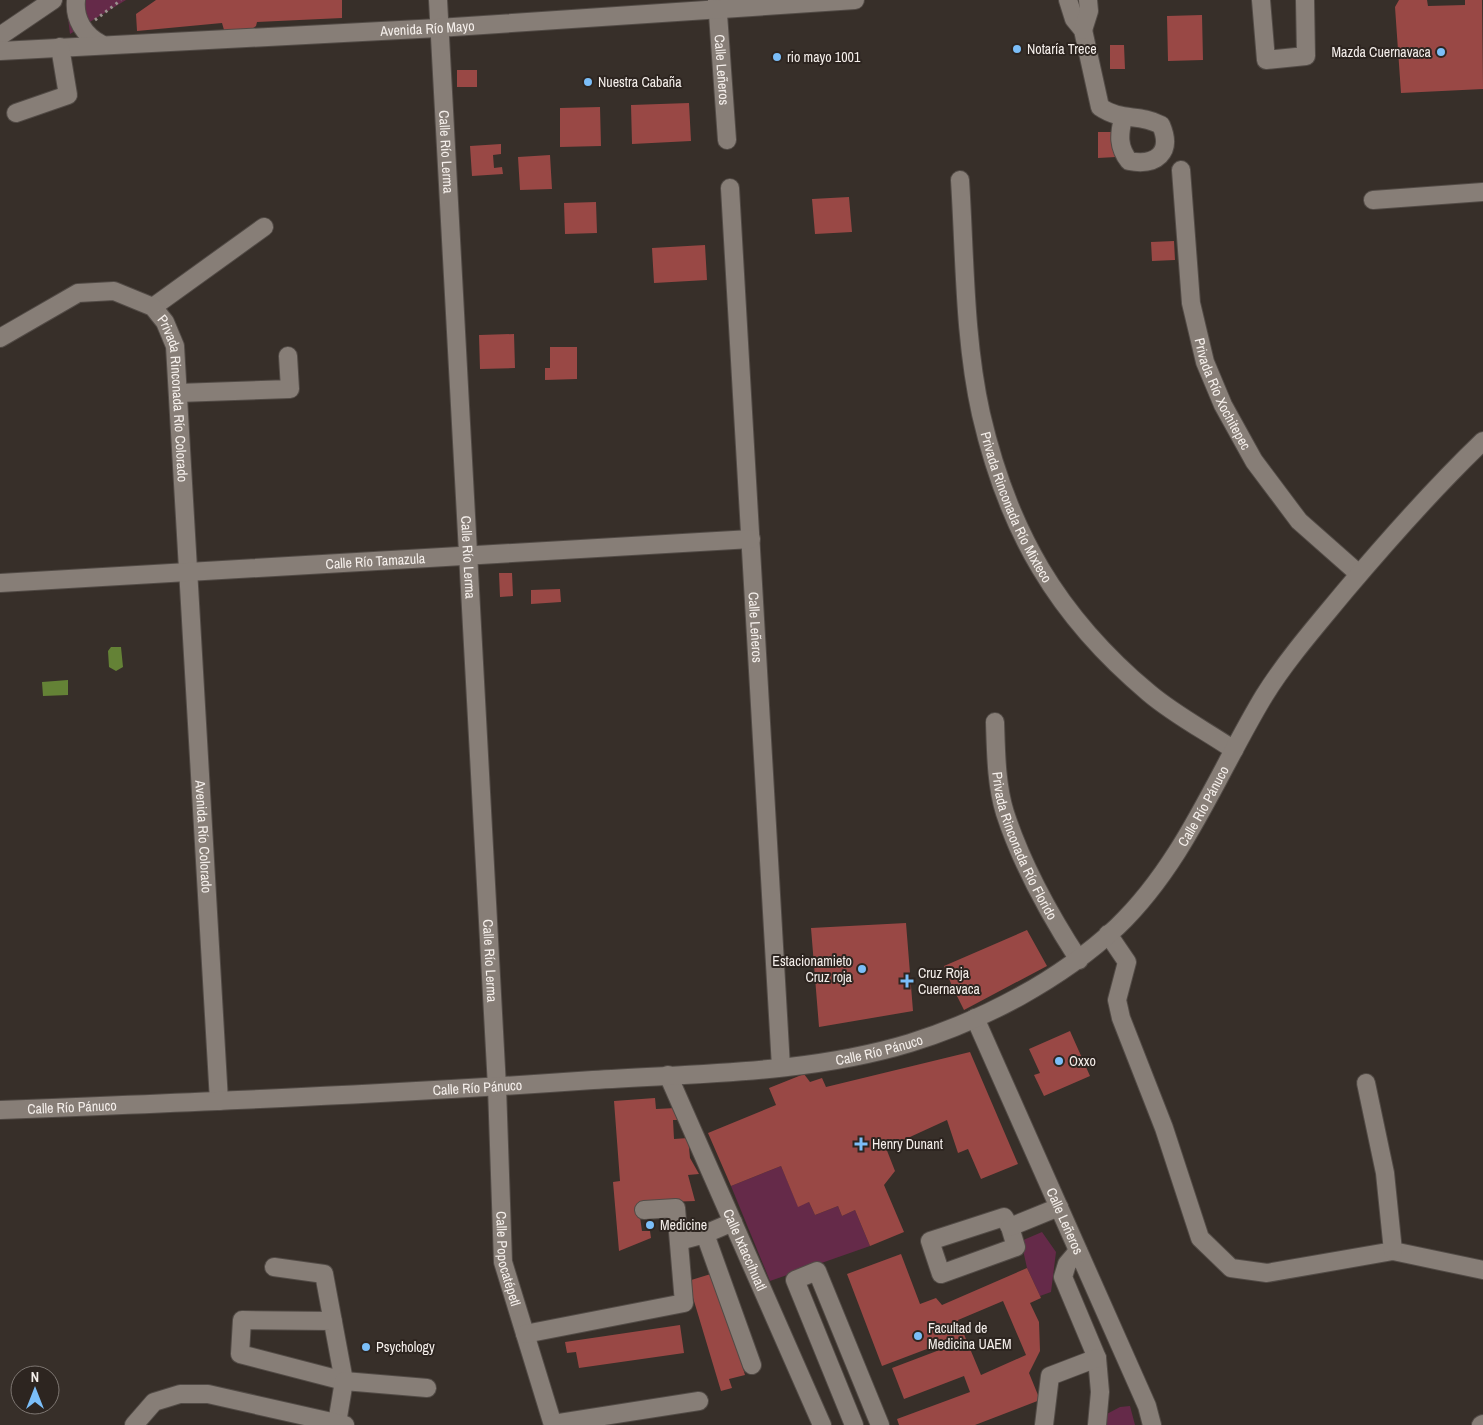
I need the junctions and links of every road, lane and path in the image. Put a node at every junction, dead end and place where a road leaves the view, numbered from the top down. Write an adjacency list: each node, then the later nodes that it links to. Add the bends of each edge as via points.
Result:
1 (53, 0): 16 (street)
2 (76, 0): 14 (street)
3 (122, 0): 14 (path)
4 (438, 0): 13 (street, Calle Río Lerma)
5 (854, 0): 10 (street, Avenida Río Mayo)
6 (1068, 0): 15 (street, via 1074,19)
7 (1088, 0): 15 (street, via 1089,11)
8 (1261, 0): 9 (street, via 1266,60 1306,56)
9 (1306, 0)
10 (717, 4): 11 (street, Avenida Río Mayo); 24 (street, Calle Leñeros)
11 (648, 6): 12 (street, Avenida Río Mayo)
12 (608, 8): 13 (street, Avenida Río Mayo)
13 (438, 28): 17 (street, Avenida Río Mayo); 37 (street, Calle Río Lerma)
14 (83, 30): 17 (street)
15 (1083, 30): 23 (street, via 1100,107)
16 (0, 36)
17 (100, 44): 18 (street, Avenida Río Mayo)
18 (60, 47): 19 (street, Avenida Río Mayo); 22 (street, via 68,95)
19 (18, 49): 20 (street, Avenida Río Mayo); 21 (street)
20 (0, 51)
21 (0, 61)
22 (16, 113)
23 (1124, 118)
24 (727, 140)
25 (1181, 170): 39 (street, Privada Río Xochitepec, via 1192,303 1205,362 1222,405 1254,461 1299,521)
26 (960, 180): 42 (street, Privada Rinconada Río Mixteco, via 970,339 981,413 1003,491 1030,553 1060,600 1143,688)
27 (730, 188): 36 (street, Calle Leñeros)
28 (1483, 192): 29 (street)
29 (1373, 200)
30 (264, 227): 31 (street)
31 (153, 306): 32 (street, Privada Rinconada Río Colorado, via 114,291 78,293); 34 (street, Privada Rinconada Río Colorado, via 165,322 175,346)
32 (0, 338)
33 (288, 356): 34 (street, via 290,389)
34 (178, 393): 38 (street, Privada Rinconada Río Colorado)
35 (1483, 441): 39 (street, Calle Río Pánuco, via 1445,478)
36 (751, 539): 37 (street, Calle Río Tamazula); 46 (street, Calle Leñeros)
37 (468, 555): 38 (street, Calle Río Tamazula); 49 (street, Calle Río Lerma)
38 (190, 572): 40 (street, Calle Río Tamazula); 50 (street, Avenida Río Colorado)
39 (1359, 574): 42 (street, Calle Río Pánuco, via 1307,636 1266,694)
40 (0, 583)
41 (995, 722): 44 (street, Privada Rinconada Río Florido, via 1005,812 1041,899)
42 (1234, 750): 43 (street, Calle Río Pánuco, via 1189,833 1155,886)
43 (1108, 934): 44 (street, Calle Río Pánuco); 59 (street, via 1127,962 1117,1000 1122,1018 1164,1128 1200,1238 1231,1268 1266,1273)
44 (1079, 960): 45 (street, Calle Río Pánuco)
45 (975, 1018): 46 (street, Calle Río Pánuco, via 901,1045 838,1061); 52 (street, Calle Leñeros)
46 (781, 1067): 47 (street, Calle Río Pánuco)
47 (668, 1076): 49 (street, Calle Río Pánuco); 54 (street, Calle Ixtaccíhuatl)
48 (1366, 1084): 59 (street, via 1385,1174)
49 (497, 1087): 50 (street, Calle Río Pánuco); 65 (street, Calle Popocatépetl, via 504,1262)
50 (219, 1101): 51 (street, Calle Río Pánuco)
51 (0, 1110)
52 (1059, 1207): 55 (street); 58 (street, Calle Leñeros)
53 (644, 1210): 57 (street, via 676,1208)
54 (733, 1222): 56 (street); 73 (street, Calle Ixtaccíhuatl)
55 (1010, 1227): 55 (street, via 1004,1217 930,1242 942,1274 1016,1247)
56 (705, 1234): 57 (street); 67 (street)
57 (679, 1242): 65 (street, via 684,1303)
58 (1078, 1251): 62 (street, Calle Leñeros); 64 (street, via 1067,1264 1062,1277)
59 (1393, 1251): 61 (street)
60 (274, 1267): 63 (street, via 324,1274)
61 (1483, 1270)
62 (1103, 1307): 64 (street); 84 (street, Calle Leñeros, via 1147,1406)
63 (333, 1321): 69 (street); 69 (street, via 242,1320 240,1354)
64 (1082, 1324): 66 (street)
65 (525, 1334): 78 (street, Calle Popocatépetl)
66 (1097, 1358): 82 (street, via 1050,1376); 83 (street, via 1100,1392)
67 (752, 1365)
68 (860, 1375): 70 (street); 70 (street, via 817,1271 795,1280); 72 (street)
69 (344, 1381): 71 (street); 77 (street)
70 (838, 1385): 73 (street); 75 (street)
71 (427, 1388)
72 (868, 1395): 75 (street); 81 (street)
73 (810, 1398): 76 (street, Calle Ixtaccíhuatl)
74 (699, 1401): 78 (street)
75 (846, 1404): 76 (street); 80 (street)
76 (820, 1421)
77 (341, 1424): 79 (street, via 208,1394 180,1394 154,1402)
78 (553, 1424)
79 (134, 1425)
80 (854, 1425)
81 (880, 1425)
82 (1044, 1425)
83 (1097, 1425)
84 (1152, 1425)

